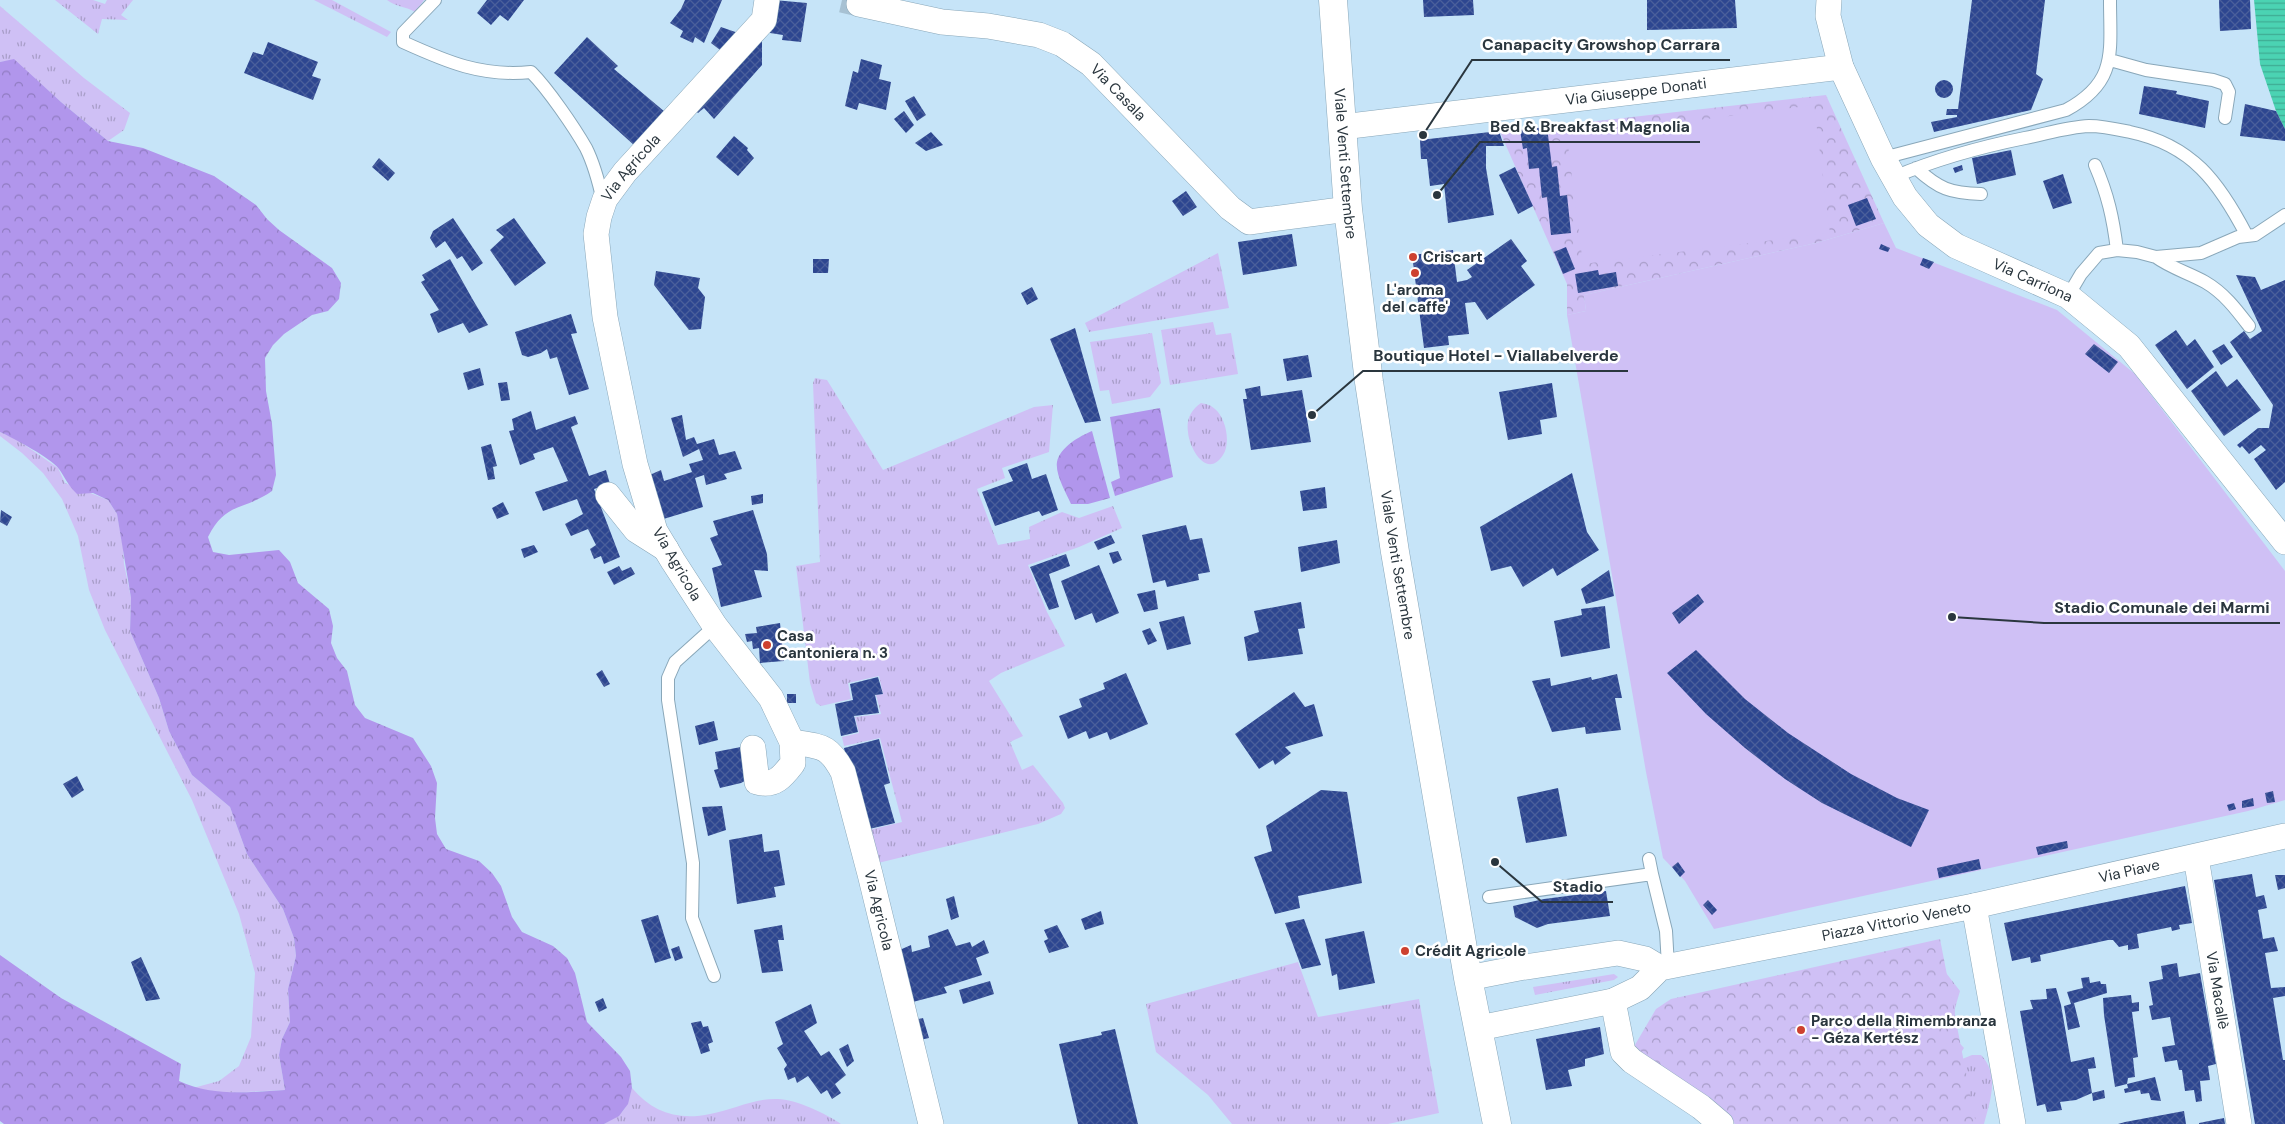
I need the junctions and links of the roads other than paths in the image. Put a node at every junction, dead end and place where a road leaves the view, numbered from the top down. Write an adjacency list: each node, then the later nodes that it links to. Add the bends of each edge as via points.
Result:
1 (434, 0): 15 (lane, via 403,33 403,42 464,68 487,72 531,72 586,149)
2 (766, 0): 15 (street, Via Agricola, via 764,20 625,172)
3 (1333, 0): 10 (main road, Viale Venti Settembre)
4 (1829, 0): 8 (street, Via Carriona, via 1828,16)
5 (2110, 0): 7 (lane)
6 (859, 4): 16 (street, Via Casala, via 942,22 1039,35 1062,44 1091,64 1230,208 1249,222)
7 (2110, 60): 9 (lane, via 2225,84 2229,92); 12 (lane, via 2100,85 2084,101 2066,110)
8 (1841, 67): 10 (street, Via Giuseppe Donati); 12 (street, Via Carriona)
9 (2225, 118)
10 (1342, 127): 16 (main road, Viale Venti Settembre)
11 (2095, 165): 19 (lane, via 2113,214)
12 (1888, 167): 13 (lane); 21 (street, Via Carriona, via 1905,197 1928,225 1956,246)
13 (1916, 168): 14 (lane, via 1943,189); 18 (lane, via 1985,146 2088,126 2109,127 2153,137 2185,154 2219,188)
14 (1981, 194)
15 (603, 203): 25 (street, Via Agricola, via 596,234 605,317 635,464 655,531)
16 (1348, 209): 37 (main road, Viale Venti Settembre, via 1369,382)
17 (2285, 215): 18 (lane, via 2255,235)
18 (2246, 236): 20 (lane, via 2201,253)
19 (2117, 250): 20 (lane); 21 (lane, via 2099,253)
20 (2156, 257): 22 (lane, via 2224,296)
21 (2068, 296): 24 (street, Via Carriona, via 2129,346)
22 (2249, 326)
23 (608, 495): 25 (street, via 636,530)
24 (2285, 542)
25 (672, 556): 26 (street, Via Agricola)
26 (715, 626): 27 (street, Via Agricola, via 770,698); 36 (lane, via 675,662 668,678 668,700 693,863 692,918)
27 (792, 742): 28 (street, via 794,763 781,779 764,784 757,782); 40 (street, Via Agricola, via 825,748 843,772)
28 (753, 748)
29 (2285, 836): 30 (street, Via Piave)
30 (2196, 857): 34 (street, Via Piave); 44 (street, Via Macallè)
31 (1649, 859): 32 (lane)
32 (1652, 874): 33 (lane); 35 (lane, via 1666,931)
33 (1489, 898)
34 (1974, 906): 35 (street, Piazza Vittorio Veneto); 43 (street, Piazza Vittorio Veneto)
35 (1664, 967): 37 (street, via 1645,959 1618,954); 38 (street, via 1640,988)
36 (714, 976)
37 (1468, 978): 39 (main road, Viale Venti Settembre)
38 (1613, 1002): 39 (street); 42 (street, via 1623,1052)
39 (1479, 1028): 41 (main road, Viale Venti Settembre)
40 (932, 1124)
41 (1497, 1124)
42 (1721, 1124)
43 (2013, 1124)
44 (2240, 1124)

